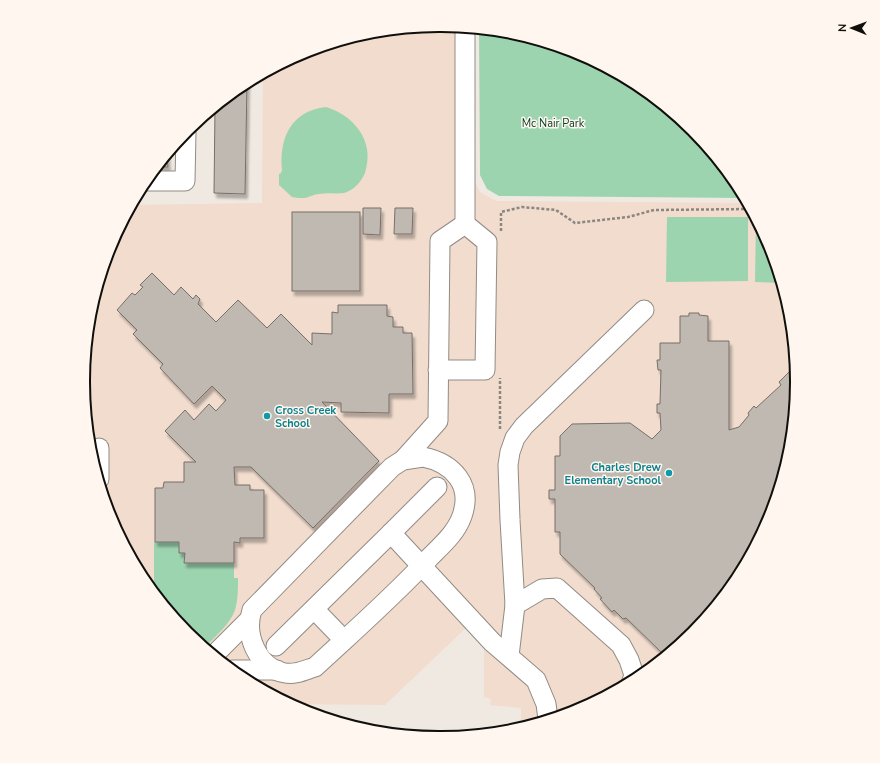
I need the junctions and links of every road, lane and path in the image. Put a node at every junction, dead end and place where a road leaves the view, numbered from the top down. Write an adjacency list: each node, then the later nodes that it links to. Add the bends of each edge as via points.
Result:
1 (464, 33): 5 (lane)
2 (186, 142): 3 (lane, via 185,181)
3 (154, 181)
4 (744, 209): 6 (path, via 654,210 628,217 575,222 556,210 522,207 501,212)
5 (465, 224): 8 (lane, via 440,241); 8 (lane, via 487,242 485,370)
6 (501, 235)
7 (644, 310): 17 (lane, via 524,426 515,438 508,465)
8 (438, 370): 13 (lane, via 438,421)
9 (500, 376): 10 (path)
10 (500, 432)
11 (99, 448): 12 (lane)
12 (99, 459)
13 (403, 460): 16 (lane, via 424,457 435,459 456,474 464,488 465,502 457,526); 19 (lane, via 392,467 252,610)
14 (437, 487): 15 (lane)
15 (391, 533): 16 (lane); 18 (lane)
16 (422, 566): 20 (lane); 23 (lane, via 492,642)
17 (515, 605): 23 (lane); 26 (lane, via 542,589 557,588 621,645)
18 (314, 609): 20 (lane); 21 (lane)
19 (249, 620): 22 (lane); 25 (lane, via 253,645 258,655 266,664)
20 (344, 640): 25 (lane, via 315,667 295,673)
21 (276, 646)
22 (218, 651)
23 (509, 656): 27 (lane, via 536,680)
24 (243, 670): 25 (lane)
25 (277, 670)
26 (633, 673)
27 (547, 714)

